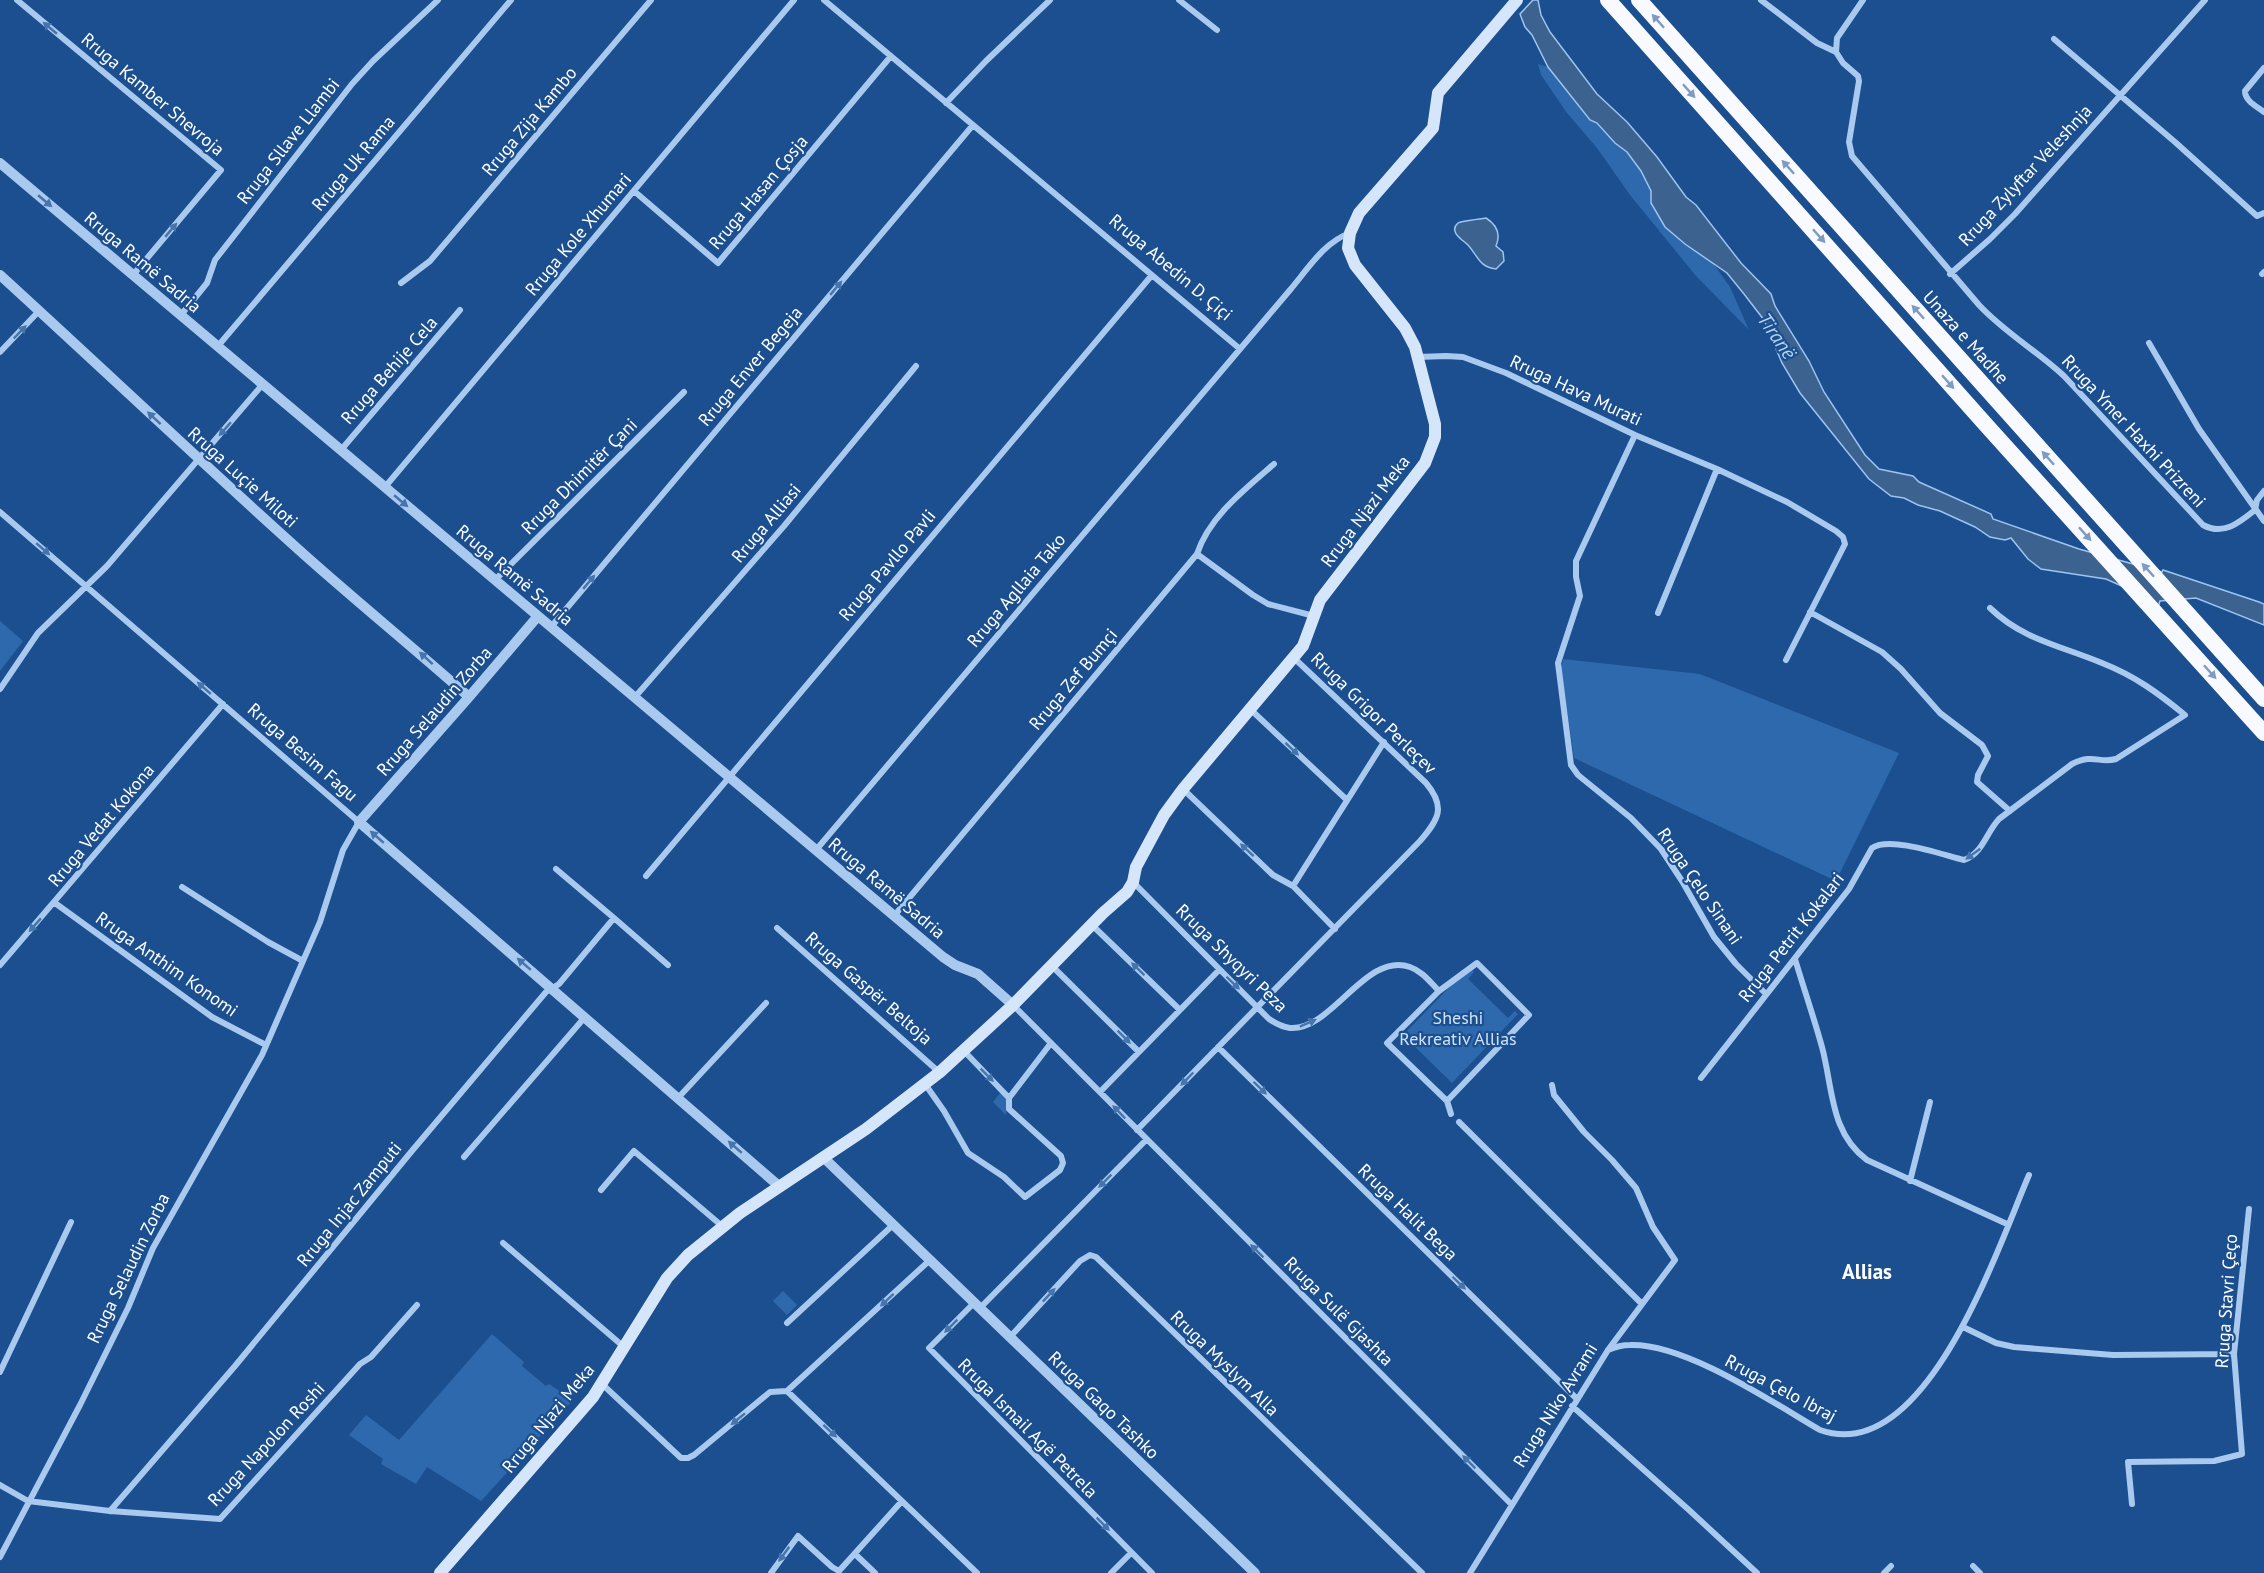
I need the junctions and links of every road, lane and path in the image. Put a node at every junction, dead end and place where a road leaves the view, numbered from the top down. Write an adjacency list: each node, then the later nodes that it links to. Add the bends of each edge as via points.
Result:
1 (17, 0): 30 (street, Rruga Kamber Shevroja, one-way to 1, via 221,170)
2 (438, 0): 35 (street, Rruga Sllave Llambi, via 373,61 335,104 215,260 207,283)
3 (511, 0): 37 (street, Rruga Uk Rama)
4 (651, 0): 32 (street, Rruga Zija Kambo, via 430,261)
5 (794, 0): 25 (street, Rruga Kole Xhumari)
6 (824, 0): 18 (street, Rruga Abedin D. Çiçi)
7 (1050, 0): 21 (street)
8 (1179, 0): 15 (street)
9 (1517, 0): 27 (main road, via 1438,93 1433,128 1359,213)
10 (1608, 0): 71 (highway, one-way to 71)
11 (1639, 0): 68 (highway, Unaza e Madhe, one-way to 11)
12 (1761, 0): 17 (street, via 1810,39)
13 (1863, 0): 17 (street, via 1836,38)
14 (2205, 0): 20 (street, Rruga Zylyftar Veleshnja)
15 (1217, 30)
16 (2054, 39): 20 (street)
17 (1836, 52): 28 (street, Rruga Ymer Haxhi Prizreni, via 1859,81 1849,142 1852,156)
18 (891, 56): 21 (street, Rruga Abedin D. Çiçi); 25 (street, Rruga Hasan Çosja, via 718,263)
19 (2264, 68): 22 (street, via 2244,91 2248,101)
20 (2121, 96): 26 (street, via 2257,216); 28 (street, Rruga Zylyftar Veleshnja, via 1995,235)
21 (946, 103): 23 (street, Rruga Abedin D. Çiçi)
22 (2264, 112)
23 (973, 125): 31 (street, Rruga Abedin D. Çiçi); 62 (street, Rruga Enver Begeja, one-way to 23)
24 (0, 163): 30 (street, Rruga Ramë Sadria, one-way to 30)
25 (634, 191): 49 (street, Rruga Kole Xhumari)
26 (2264, 213)
27 (1350, 233): 38 (street, via 1322,252); 40 (main road, Rruga Njazi Meka, via 1348,248 1355,265 1405,328)
28 (1950, 274): 51 (street, Rruga Ymer Haxhi Prizreni, via 1992,319 2064,376 2203,525 2220,530)
29 (0, 275): 34 (street, Rruga Luçie Miloti)
30 (134, 275): 35 (street, Rruga Ramë Sadria)
31 (1152, 275): 38 (street, Rruga Abedin D. Çiçi); 73 (street, Rruga Pavllo Pavli)
32 (401, 283)
33 (460, 310): 45 (street, Rruga Behije Cela)
34 (39, 311): 39 (street, one-way to 34); 46 (street, Rruga Luçie Miloti, one-way to 34)
35 (181, 315): 37 (street, Rruga Ramë Sadria)
36 (2149, 343): 51 (street, via 2199,429)
37 (218, 346): 42 (street, Rruga Ramë Sadria)
38 (1240, 350): 78 (street, Rruga Agllaia Tako)
39 (0, 352)
40 (1418, 357): 44 (street, Rruga Hava Murati, via 1476,361); 61 (main road, Rruga Njazi Meka, via 1435,424 1432,450 1326,591)
41 (916, 366): 67 (street, Rruga Alliasi)
42 (263, 384): 45 (street, Rruga Ramë Sadria); 46 (street, one-way to 46)
43 (684, 392): 55 (street, Rruga Dhimitër Çani)
44 (1635, 435): 48 (street, Rruga Hava Murati); 98 (street, Rruga Çelo Sinani, via 1576,561 1580,596 1558,663 1571,765 1660,849 1720,945)
45 (341, 450): 49 (street, Rruga Ramë Sadria)
46 (199, 460): 56 (street); 66 (street, Rruga Luçie Miloti, one-way to 46)
47 (1274, 464): 54 (street, Rruga Zef Bumçi, via 1216,520 1201,541)
48 (1717, 469): 58 (street, Rruga Hava Murati, via 1787,502 1843,537 1845,544); 59 (street)
49 (385, 487): 55 (street, Rruga Ramë Sadria, one-way to 55)
50 (2264, 491): 51 (street)
51 (2255, 510): 53 (street)
52 (0, 512): 56 (street, Rruga Besim Fagu, one-way to 56)
53 (2264, 521)
54 (1197, 555): 61 (street, via 1268,604); 85 (street, Rruga Zef Bumçi)
55 (495, 580): 60 (street, Rruga Ramë Sadria)
56 (85, 586): 65 (street, via 38,633); 69 (street, Rruga Besim Fagu, one-way to 56)
57 (1990, 608): 76 (street, Rruga Petrit Kokalari, via 2037,639 2140,680 2185,715 2116,759 2094,757 2072,764)
58 (1810, 612): 64 (street, Rruga Hava Murati); 76 (street, via 1882,652 1940,714 1982,745 1988,756 1977,782)
59 (1658, 613)
60 (538, 616): 62 (street, Rruga Ramë Sadria); 66 (street, Rruga Selaudin Zorba)
61 (1315, 616): 63 (main road, Rruga Njazi Meka, via 1307,639)
62 (551, 627): 67 (street, Rruga Ramë Sadria)
63 (1293, 657): 70 (main road, Rruga Njazi Meka); 72 (street, Rruga Grigor Perleçev)
64 (1786, 660)
65 (0, 689)
66 (469, 697): 77 (street, Rruga Selaudin Zorba)
67 (635, 697): 73 (street, Rruga Ramë Sadria)
68 (2264, 699)
69 (223, 704): 77 (street, Rruga Besim Fagu); 84 (street, Rruga Vedat Kokona)
70 (1250, 708): 74 (main road, Rruga Njazi Meka); 75 (street, one-way to 75)
71 (2264, 733)
72 (1384, 742): 75 (street); 89 (street, Rruga Grigor Perleçev, via 1426,783 1438,801 1439,811 1428,831)
73 (728, 776): 78 (street, Rruga Ramë Sadria); 80 (street, Rruga Pavllo Pavli)
74 (1183, 789): 81 (main road, Rruga Njazi Meka, via 1151,838); 82 (street, one-way to 74, via 1273,875)
75 (1347, 800): 82 (street)
76 (2010, 811): 90 (street, Rruga Petrit Kokalari, one-way to 90, via 1993,826 1974,857 1964,860 1901,845 1872,848 1849,889)
77 (359, 822): 91 (street, Rruga Selaudin Zorba, via 343,850); 96 (street, Rruga Besim Fagu, one-way to 77)
78 (816, 850): 85 (street, Rruga Ramë Sadria)
79 (556, 869): 86 (street)
80 (646, 876)
81 (1133, 882): 87 (main road, Rruga Njazi Meka); 95 (street, Rruga Shyqyri Peza)
82 (1293, 886): 89 (street)
83 (182, 887): 91 (street)
84 (55, 903): 92 (street, Rruga Vedat Kokona, one-way to 92); 105 (street, Rruga Anthim Konomi, via 212,1017)
85 (894, 916): 100 (street, Rruga Ramë Sadria, via 943,957 978,974)
86 (614, 918): 93 (street); 96 (street, Rruga Injac Zamputi)
87 (1092, 925): 94 (main road, Rruga Njazi Meka); 102 (street, one-way to 87)
88 (777, 928): 109 (street, Rruga Gaspër Beltoja)
89 (1335, 929): 101 (street, Rruga Grigor Perleçev)
90 (1795, 959): 98 (street, Rruga Petrit Kokalari); 125 (street, via 1845,1136 1860,1155)
91 (303, 961): 105 (street, Rruga Selaudin Zorba)
92 (0, 965)
93 (668, 965)
94 (1052, 966): 100 (main road, Rruga Njazi Meka); 108 (street, one-way to 108)
95 (1220, 970): 101 (street, Rruga Shyqyri Peza, one-way to 101); 102 (street)
96 (552, 988): 103 (street, Rruga Besim Fagu); 154 (street, Rruga Injac Zamputi)
97 (1439, 991): 101 (street, Rruga Shyqyri Peza, one-way to 97, via 1278,1024 1301,1027 1326,1013 1371,975 1396,966 1409,966 1420,972); 116 (street, via 1387,1043); 116 (street, via 1477,963 1529,1015)
98 (1766, 993): 110 (street, Rruga Petrit Kokalari)
99 (766, 1003): 114 (street)
100 (1013, 1005): 104 (street, Rruga Sulë Gjashta); 107 (main road, Rruga Njazi Meka)
101 (1258, 1008): 106 (street, Rruga Grigor Perleçev)
102 (1180, 1010): 108 (street)
103 (585, 1016): 114 (street, Rruga Besim Fagu); 122 (street)
104 (1051, 1043): 113 (street, Rruga Sulë Gjashta); 115 (street)
105 (266, 1045): 150 (street, Rruga Selaudin Zorba, via 153,1248 104,1357)
106 (1218, 1047): 120 (street, Rruga Grigor Perleçev, one-way to 120); 147 (street, Rruga Halit Bega, one-way to 147)
107 (964, 1051): 109 (main road, Rruga Njazi Meka); 115 (street, one-way to 115)
108 (1139, 1052): 113 (street)
109 (940, 1072): 111 (main road, Rruga Njazi Meka)
110 (1701, 1078)
111 (924, 1084): 115 (street, via 968,1153 1025,1197 1060,1170 1063,1163 1061,1156 1009,1109); 123 (main road, Rruga Njazi Meka)
112 (1552, 1085): 135 (street, Rruga Niko Avrami, via 1554,1095 1584,1132 1636,1188 1653,1227 1675,1260)
113 (1100, 1092): 120 (street, Rruga Sulë Gjashta, one-way to 113)
114 (678, 1098): 126 (street, Rruga Besim Fagu, one-way to 114)
115 (1010, 1098)
116 (1446, 1101): 118 (street)
117 (1930, 1102): 125 (street)
118 (1451, 1114)
119 (1459, 1122): 135 (street)
120 (1137, 1130): 121 (street, Rruga Sulë Gjashta)
121 (1146, 1140): 137 (street, one-way to 137); 152 (street, Rruga Sulë Gjashta, one-way to 121)
122 (464, 1156)
123 (823, 1157): 126 (main road, Rruga Njazi Meka); 131 (street, Rruga Gaqo Tashko)
124 (2029, 1175): 130 (street, Rruga Çelo Ibraj)
125 (1910, 1181): 130 (street)
126 (779, 1186): 132 (main road, Rruga Njazi Meka)
127 (601, 1190): 132 (street, via 634,1151)
128 (2249, 1209): 143 (street, Rruga Stavri Çeço)
129 (71, 1222): 144 (street)
130 (2007, 1224): 139 (street, Rruga Çelo Ibraj)
131 (893, 1225): 134 (street, Rruga Gaqo Tashko); 138 (street)
132 (722, 1226): 141 (main road, Rruga Njazi Meka, via 667,1278)
133 (503, 1243): 141 (street)
134 (930, 1260): 137 (street, Rruga Gaqo Tashko); 146 (street, one-way to 146)
135 (1642, 1304): 142 (street, Rruga Niko Avrami)
136 (417, 1305): 154 (street, Rruga Napolon Roshi, via 220,1519)
137 (977, 1306): 140 (street, Rruga Gaqo Tashko); 155 (street, Rruga Ismail Agë Petrela, one-way to 155, via 929,1348)
138 (787, 1323)
139 (1963, 1327): 142 (street, Rruga Çelo Ibraj, via 1900,1413 1865,1432 1844,1436 1820,1430 1706,1365 1641,1345); 143 (street, via 2014,1347 2114,1354)
140 (1010, 1337): 166 (street, Rruga Gaqo Tashko); 167 (street, Rruga Myslym Alla, one-way to 167, via 1090,1255)
141 (624, 1347): 145 (main road, Rruga Njazi Meka)
142 (1608, 1350): 147 (street, Rruga Niko Avrami)
143 (2234, 1354): 153 (street, Rruga Stavri Çeço, via 2242,1454 2214,1461 2128,1462)
144 (0, 1372)
145 (603, 1384): 146 (street, one-way to 145, via 770,1392 694,1455 681,1458); 160 (main road, Rruga Njazi Meka)
146 (787, 1391): 151 (street, one-way to 151)
147 (1577, 1399): 148 (street, Rruga Niko Avrami)
148 (1572, 1406): 152 (street, Rruga Niko Avrami); 169 (street)
149 (0, 1485): 150 (street)
150 (28, 1501): 154 (street, Rruga Napolon Roshi); 157 (street, Rruga Selaudin Zorba)
151 (902, 1501): 156 (street); 163 (street)
152 (1511, 1504): 168 (street, Rruga Niko Avrami)
153 (2132, 1504)
154 (110, 1510)
155 (1131, 1553): 164 (street); 165 (street, Rruga Ismail Agë Petrela)
156 (855, 1554): 161 (street, one-way to 161, via 836,1570 798,1536); 162 (street)
157 (0, 1557)
158 (1891, 1566): 170 (street)
159 (1973, 1566): 171 (street)
160 (440, 1573)
161 (771, 1573)
162 (875, 1573)
163 (977, 1573)
164 (1111, 1573)
165 (1152, 1573)
166 (1255, 1573)
167 (1422, 1573)
168 (1470, 1573)
169 (1757, 1573)
170 (1884, 1573)
171 (1980, 1573)

